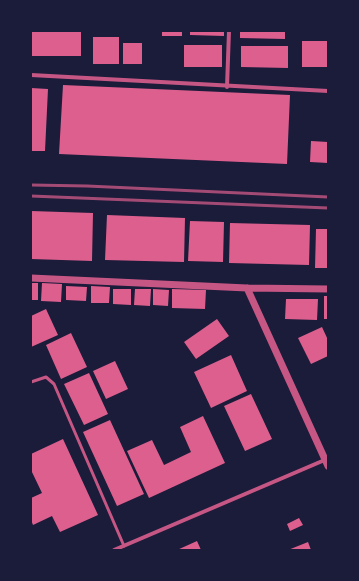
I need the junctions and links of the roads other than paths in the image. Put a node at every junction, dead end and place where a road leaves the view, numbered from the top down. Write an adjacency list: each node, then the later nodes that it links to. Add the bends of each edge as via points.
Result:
1 (229, 31): 3 (street)
2 (31, 75): 3 (street)
3 (227, 87): 4 (street)
4 (328, 91)
5 (31, 278): 6 (street)
6 (247, 288): 7 (street); 9 (street)
7 (328, 289)
8 (31, 382): 10 (lane, via 46,377 54,384)
9 (327, 461): 10 (street)
10 (124, 546): 11 (street)
11 (114, 550)

